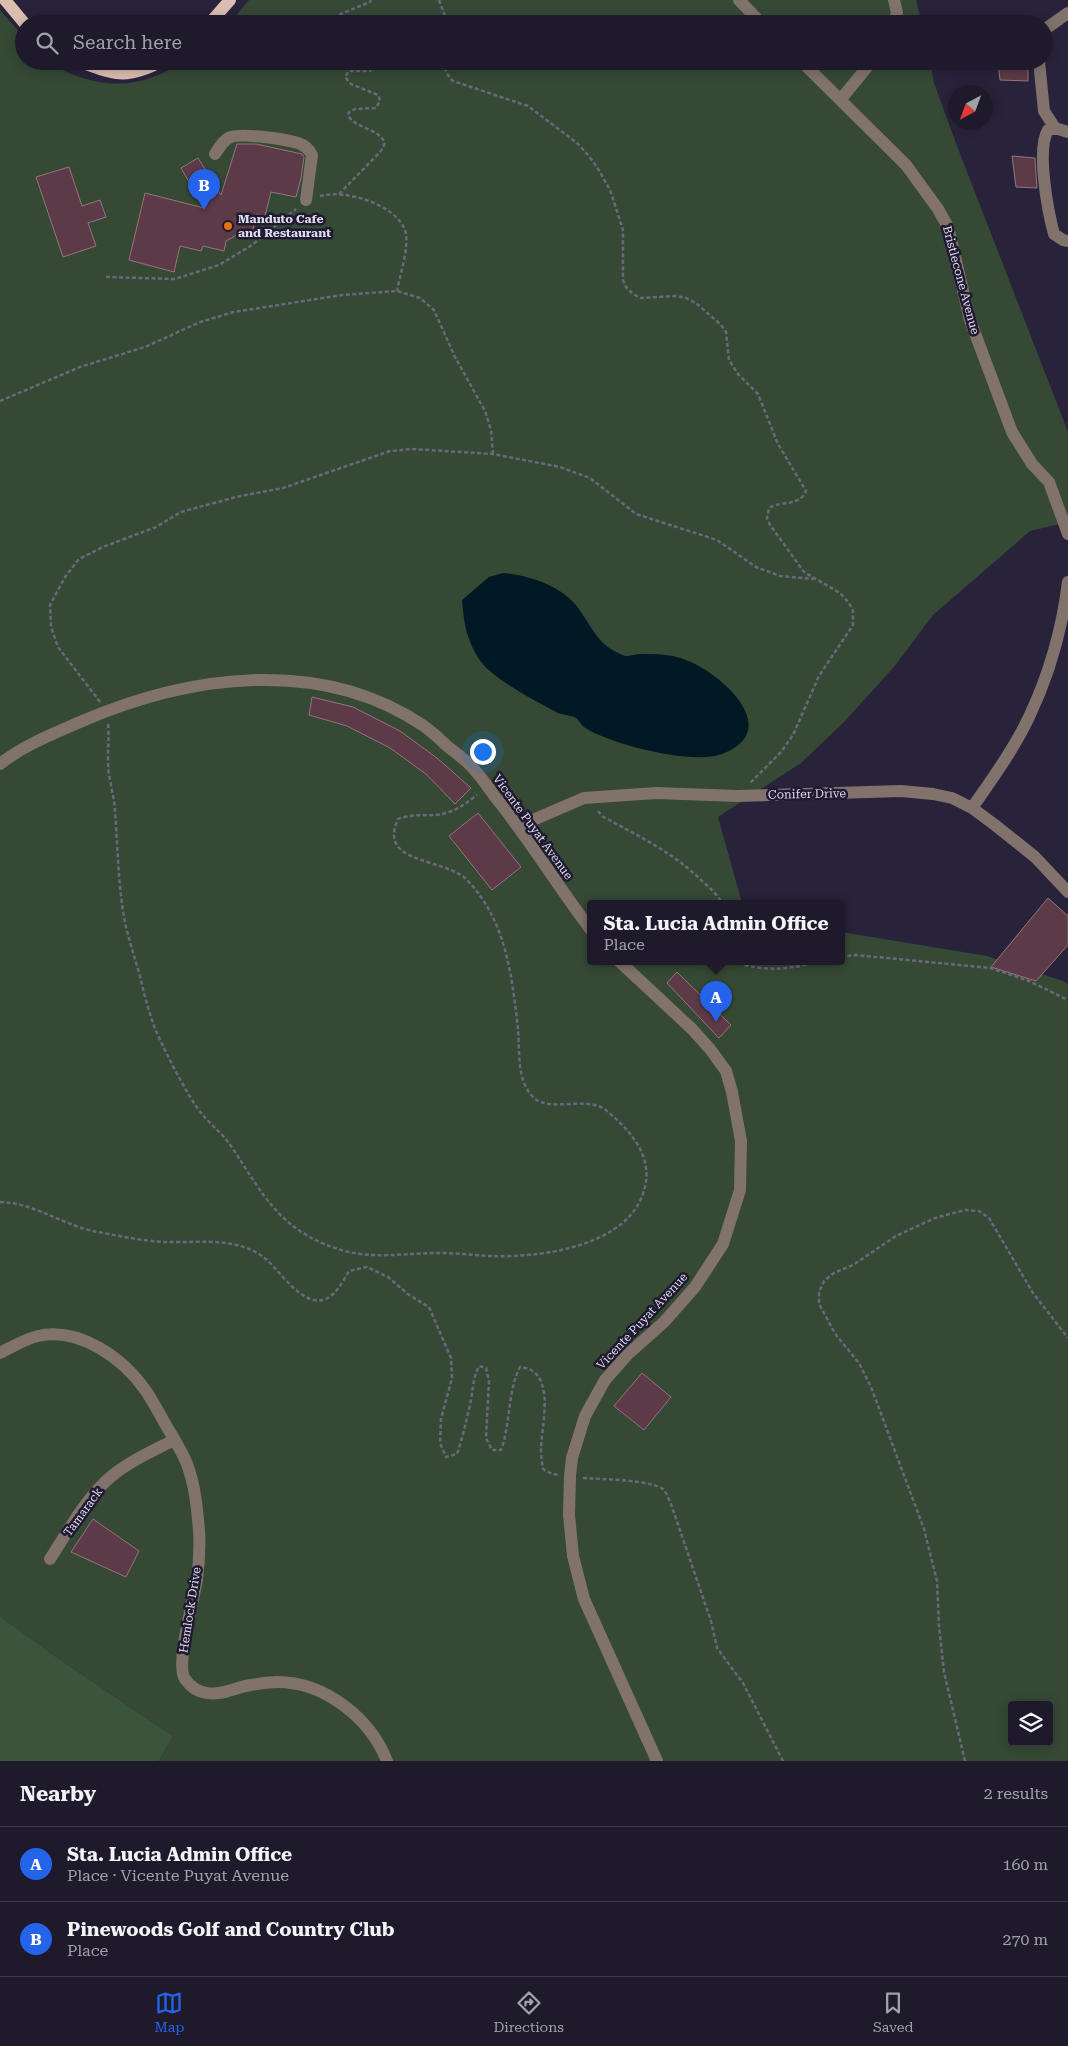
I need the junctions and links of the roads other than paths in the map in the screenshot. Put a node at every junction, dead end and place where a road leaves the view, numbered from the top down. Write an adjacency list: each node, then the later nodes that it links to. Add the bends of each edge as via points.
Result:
1 (6, 0): 6 (main road)
2 (230, 0): 7 (main road)
3 (739, 0): 8 (street)
4 (894, 0): 9 (street)
5 (1068, 13): 10 (street)
6 (18, 15)
7 (217, 15)
8 (753, 15)
9 (896, 15)
10 (1053, 24)
11 (100, 70): 12 (main road, via 121,74)
12 (146, 70)
13 (810, 70): 16 (street, Bristlecone Avenue)
14 (865, 70): 16 (street)
15 (1040, 70): 17 (street, via 1044,111)
16 (841, 99): 22 (street, Bristlecone Avenue, via 906,165 945,221 970,320 1008,424 1032,464 1049,482)
17 (1055, 128): 18 (street); 21 (street, via 1048,130 1043,137 1042,160 1054,234)
18 (1068, 132)
19 (214, 154): 20 (street, via 226,139 240,136 273,138 304,145 312,155)
20 (306, 200)
21 (1068, 241)
22 (1068, 534)
23 (1068, 582): 25 (street, via 1060,632 1049,670 1029,718)
24 (0, 764): 26 (street, Vicente Puyat Avenue, via 41,739 107,710 182,688 222,681 306,682 342,689 390,707 424,726 470,765)
25 (972, 808): 26 (street, Conifer Drive, via 952,798 901,791 737,796 656,793 584,798); 27 (street, Conifer Drive, via 1035,857)
26 (518, 826): 28 (street, Vicente Puyat Avenue)
27 (1068, 892)
28 (587, 924)
29 (623, 965): 34 (street, Vicente Puyat Avenue, via 692,1029 726,1071 741,1141 740,1190 723,1244 694,1287 664,1322 605,1380 585,1416 572,1458 569,1515 573,1556 584,1599)
30 (0, 1353): 31 (street, Hemlock Drive, via 38,1336 62,1335 102,1348 146,1391)
31 (174, 1440): 32 (street, Tamarack, via 122,1469 106,1482 75,1520); 33 (street, Hemlock Drive, via 193,1483 199,1532 197,1579 181,1662 184,1678 194,1689 207,1694 278,1682 327,1694 359,1718 381,1745)
32 (50, 1559)
33 (387, 1761)
34 (657, 1761)

